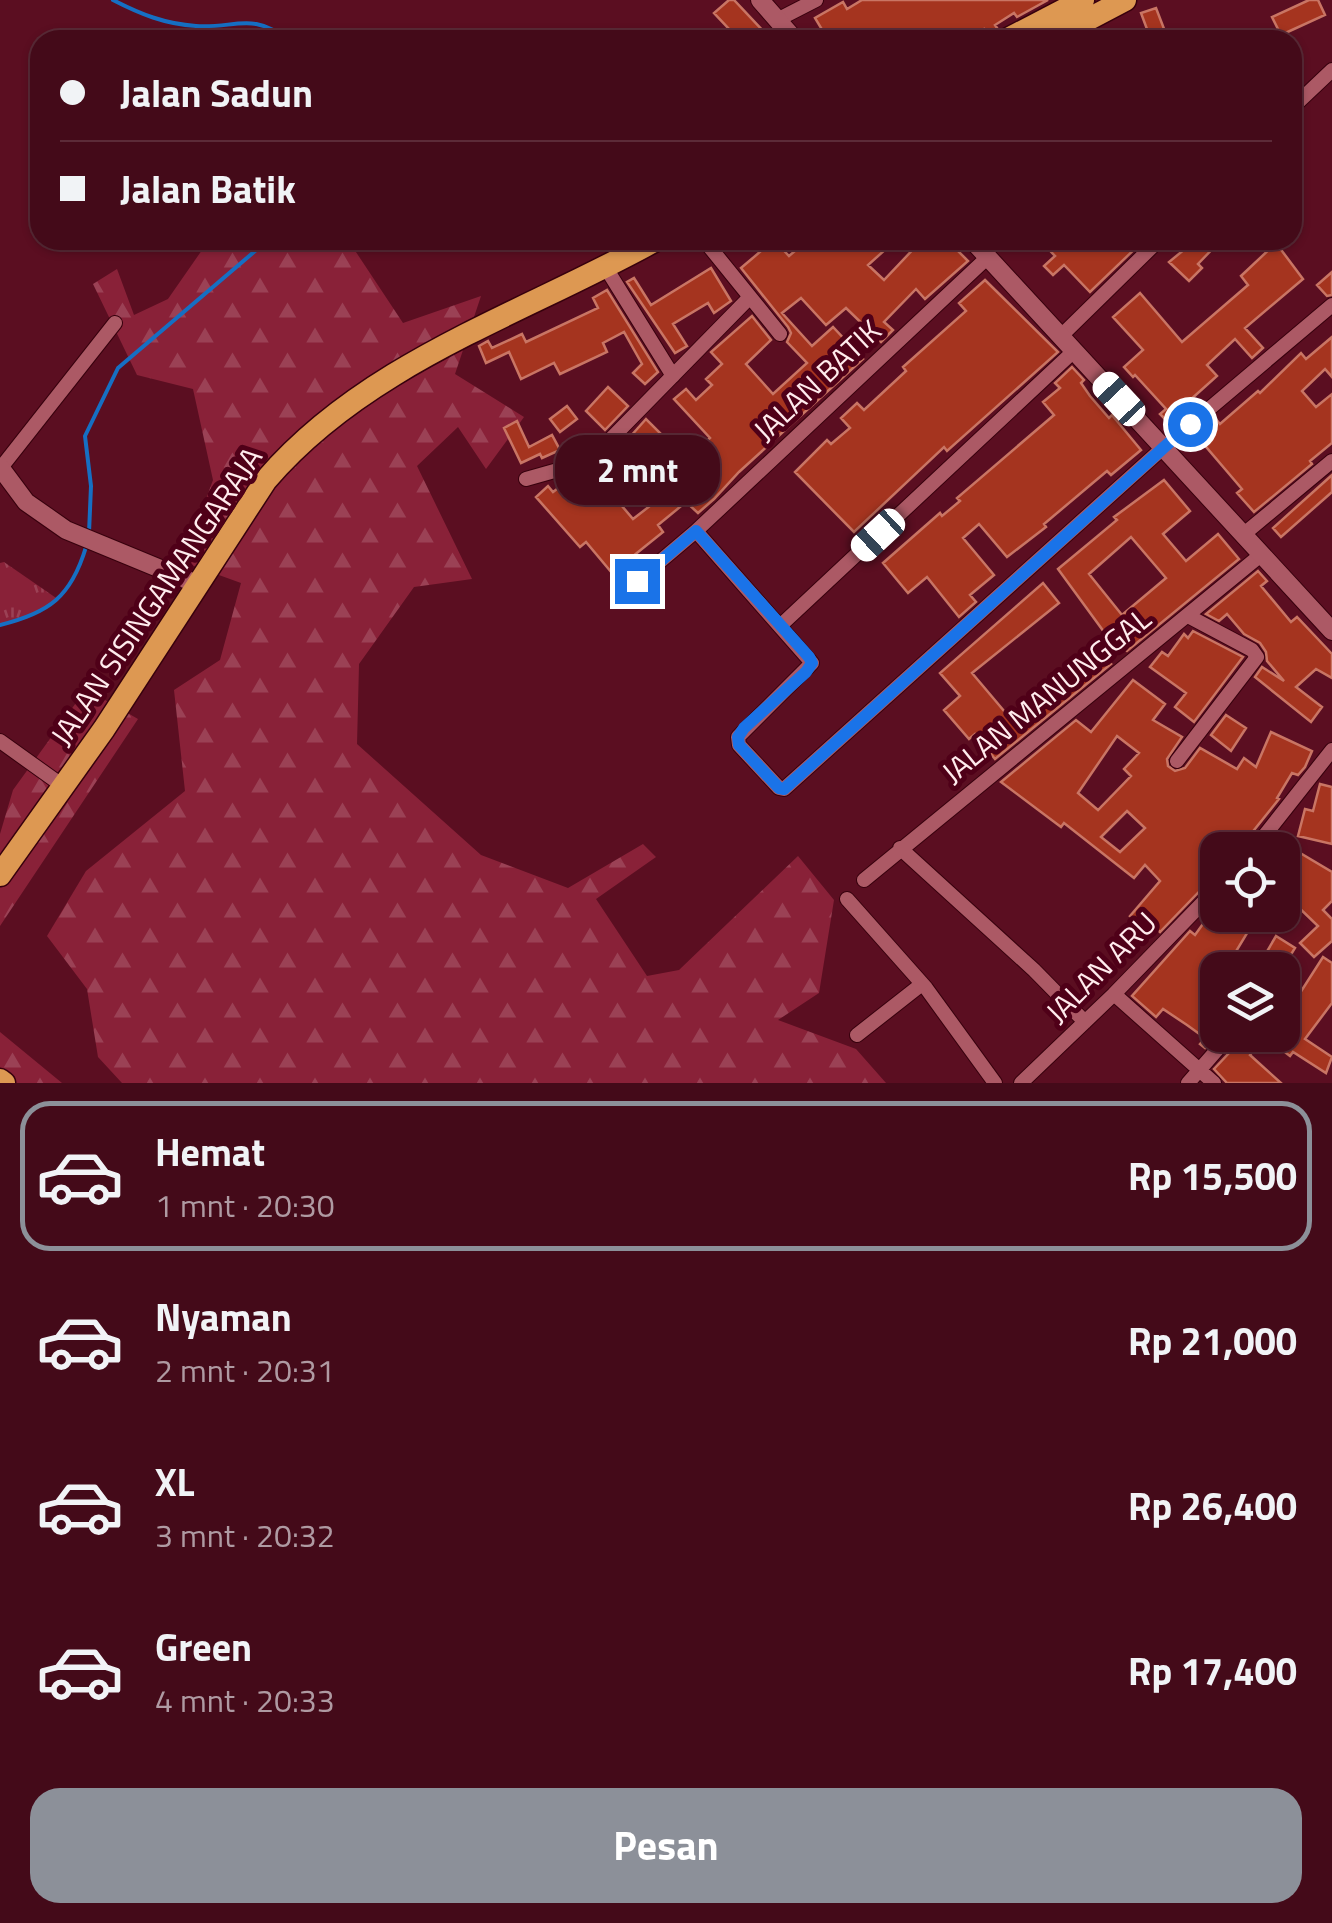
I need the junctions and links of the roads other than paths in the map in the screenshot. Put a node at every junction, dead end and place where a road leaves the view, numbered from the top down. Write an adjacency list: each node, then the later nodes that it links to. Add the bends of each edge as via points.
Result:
1 (760, 0): 5 (street)
2 (816, 0): 5 (street)
3 (1084, 0): 7 (highway)
4 (1125, 0): 8 (highway)
5 (778, 20): 6 (street)
6 (786, 30)
7 (1026, 30)
8 (1068, 30)
9 (1332, 70): 10 (street)
10 (1302, 98)
11 (638, 250): 16 (highway, JALAN SISINGAMANGARAJA)
12 (712, 250): 17 (street)
13 (981, 250): 15 (street)
14 (1149, 250): 21 (street)
15 (988, 257): 21 (street); 28 (street, JALAN BATIK)
16 (606, 268): 23 (street); 32 (highway, JALAN SISINGAMANGARAJA, via 417,360 340,410 266,480)
17 (749, 298): 20 (street); 23 (street)
18 (1332, 305): 24 (street)
19 (115, 323): 26 (street)
20 (780, 334)
21 (1060, 337): 22 (street)
22 (1074, 352): 24 (street); 34 (street)
23 (674, 376): 27 (street, via 590,456)
24 (1164, 447): 29 (street); 34 (street, via 784,789 738,737 812,663)
25 (1332, 461): 29 (street)
26 (0, 468): 32 (street, via 30,506 66,530)
27 (526, 479)
28 (696, 531): 31 (street, JALAN BATIK); 34 (street)
29 (1244, 534): 30 (street)
30 (1262, 554): 33 (street, JALAN MANUNGGAL); 35 (street)
31 (637, 581)
32 (197, 584): 39 (highway, JALAN SISINGAMANGARAJA)
33 (1188, 616): 38 (street, via 1257,657); 41 (street, JALAN MANUNGGAL)
34 (780, 626)
35 (1332, 632)
36 (0, 741): 39 (street)
37 (1332, 750): 40 (street)
38 (1177, 761)
39 (63, 786): 42 (highway, JALAN SISINGAMANGARAJA)
40 (1267, 832)
41 (900, 848): 43 (street, JALAN MANUNGGAL); 48 (street)
42 (3, 865)
43 (864, 880)
44 (847, 899): 46 (street)
45 (1200, 906): 47 (street, JALAN ARU)
46 (922, 984): 49 (street); 52 (street)
47 (1114, 994): 48 (street, JALAN ARU); 51 (street)
48 (1086, 1022): 53 (street, JALAN ARU)
49 (858, 1034)
50 (1216, 1052): 51 (street)
51 (1194, 1078): 54 (street)
52 (995, 1083)
53 (1021, 1083)
54 (1214, 1083)

